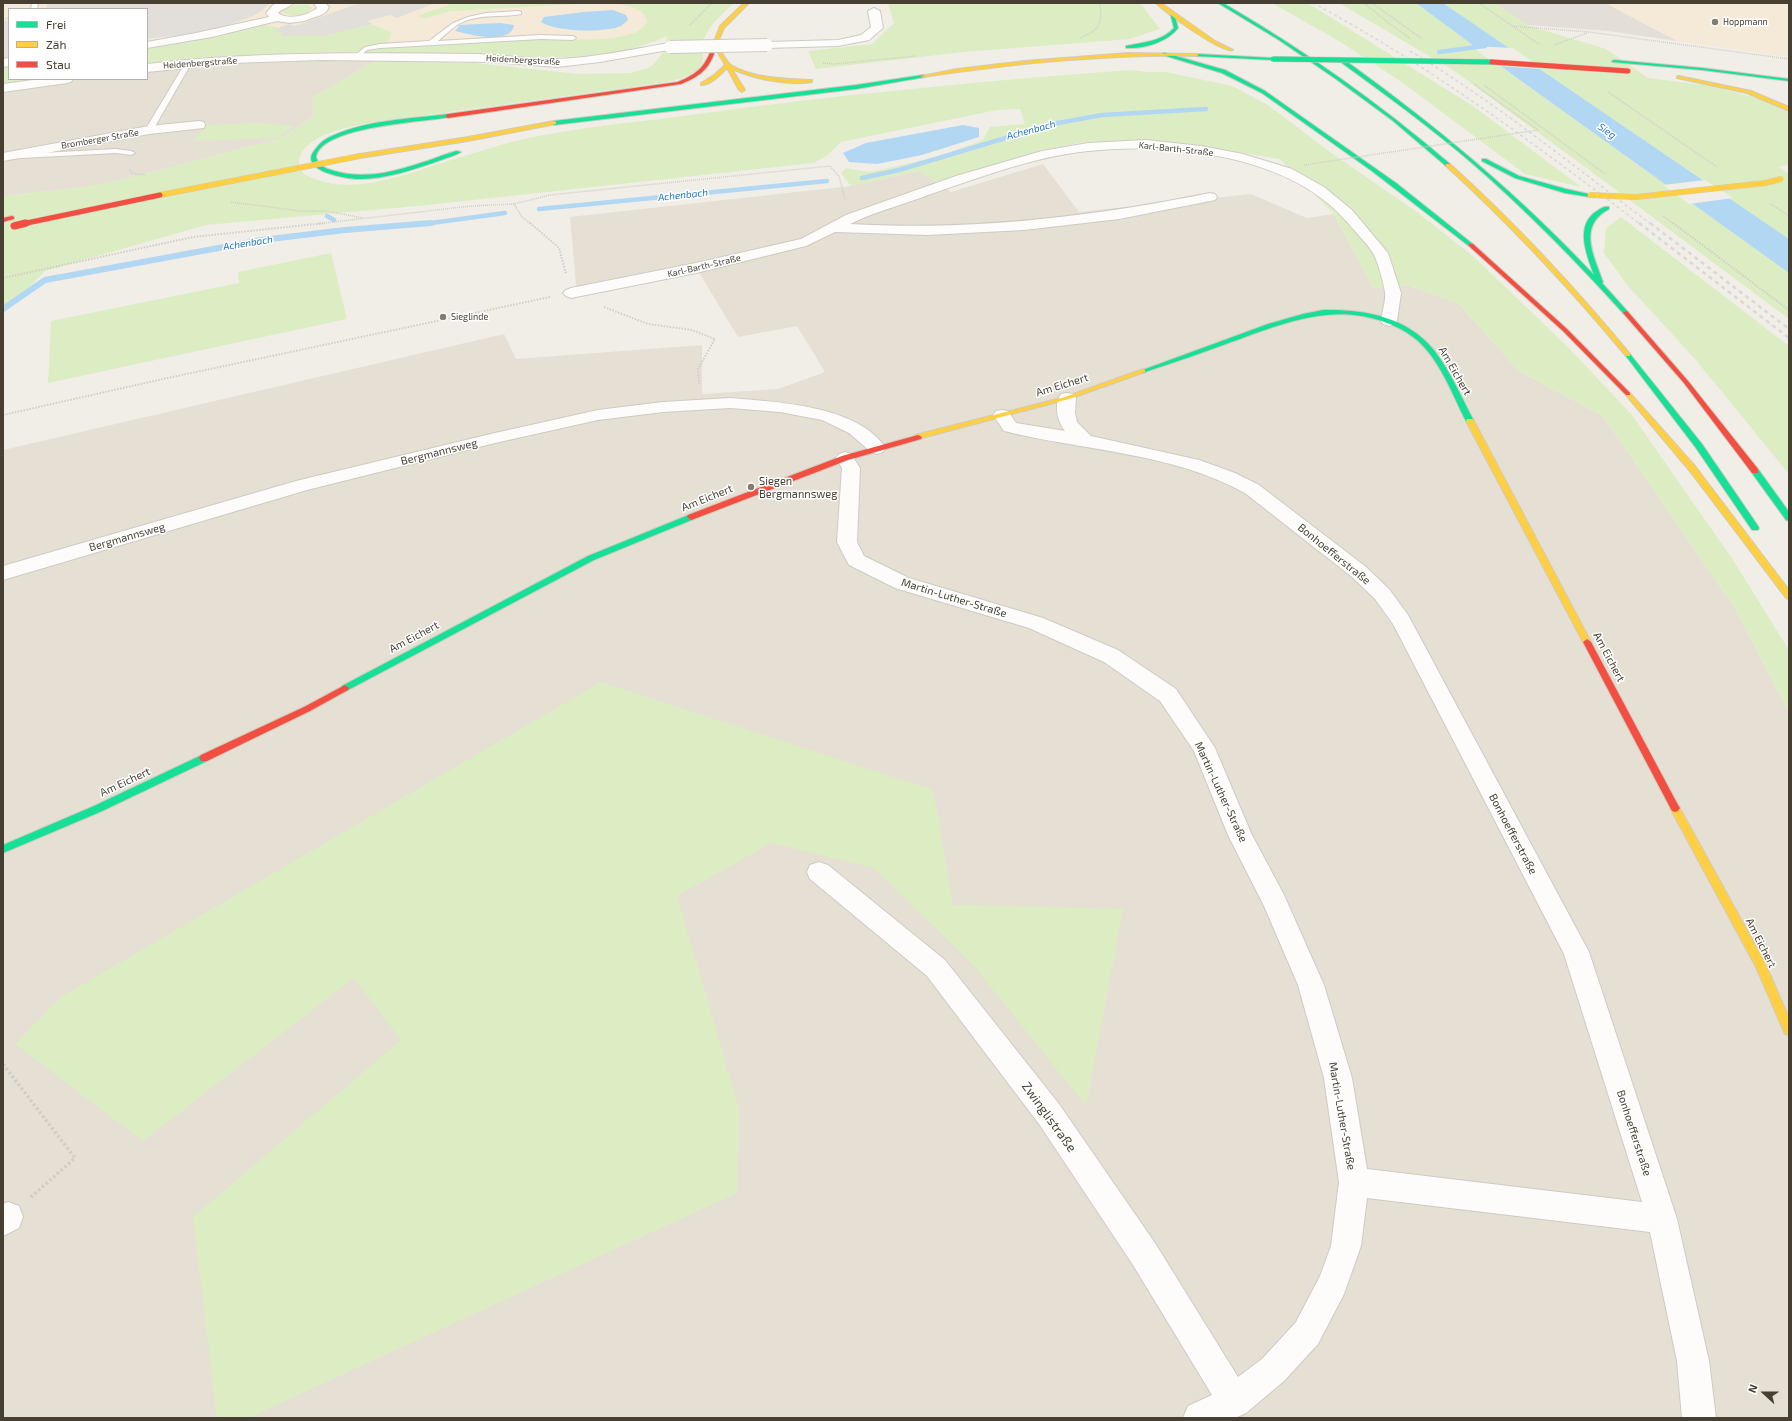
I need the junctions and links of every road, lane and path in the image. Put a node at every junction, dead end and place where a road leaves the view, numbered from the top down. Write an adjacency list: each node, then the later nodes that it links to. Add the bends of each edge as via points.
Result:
1 (288, 3): 13 (street, via 273,10 272,13)
2 (320, 3): 13 (street, via 322,10 314,15 299,19)
3 (747, 3): 21 (main road, via 722,27)
4 (1100, 3): 17 (path, via 1102,18 1099,27 1094,32)
5 (1158, 3): 12 (main road)
6 (1220, 3): 95 (main road, via 1280,37 1352,86 1430,149 1502,215 1626,352 1700,449)
7 (1364, 3): 19 (path, bridge)
8 (1372, 3): 18 (path)
9 (1479, 3): 14 (path)
10 (874, 11): 30 (street, Heidenbergstraße, bridge, via 877,28 865,38 838,43 670,47 598,60 555,63 498,58)
11 (519, 13): 20 (lane, via 467,19)
12 (1172, 13): 24 (main road, via 1176,28 1168,37 1150,44); 28 (main road)
13 (277, 18): 22 (street, via 226,31)
14 (1511, 26): 15 (path); 26 (path)
15 (1589, 32): 23 (path); 31 (path)
16 (573, 38): 20 (lane, via 541,37)
17 (1076, 39)
18 (1422, 39)
19 (1416, 42)
20 (431, 43): 30 (lane, via 380,46 364,49)
21 (715, 44): 34 (main road); 52 (main road, via 709,66 704,72 679,83 354,129 321,144 313,158 320,169 329,173 370,176 431,160)
22 (148, 45)
23 (1552, 46)
24 (1128, 47): 28 (main road, via 1171,47); 36 (main road, via 999,57)
25 (1323, 48): 56 (main road, via 1376,84)
26 (1545, 48)
27 (1165, 54): 28 (main road); 39 (main road, via 1207,65); 48 (main road, via 1063,59 974,68 856,87)
28 (1233, 54): 37 (main road, bridge, via 1273,60 1463,60 1543,64); 39 (main road); 40 (main road, via 1262,51 1462,52 1614,61)
29 (920, 56): 33 (path)
30 (356, 57): 32 (street, Heidenbergstraße)
31 (1789, 59)
32 (189, 62): 35 (street, Heidenbergstraße); 55 (lane)
33 (822, 63)
34 (727, 65): 44 (main road, via 749,75 764,78 816,81); 46 (main road); 48 (main road)
35 (148, 68)
36 (894, 71)
37 (1679, 77): 43 (main road); 50 (main road, via 1757,95)
38 (59, 80): 45 (street)
39 (1243, 80): 97 (main road, via 1379,172 1480,252 1528,294 1644,413 1728,514)
40 (1789, 80)
41 (1473, 84): 61 (path, bridge, via 1538,130)
42 (1484, 85): 64 (path)
43 (1761, 86)
44 (762, 87)
45 (3, 88)
46 (695, 88)
47 (1604, 89): 63 (path)
48 (747, 100): 52 (main road)
49 (613, 106): 51 (main road)
50 (1789, 109)
51 (514, 121)
52 (544, 124): 57 (main road, via 468,139)
53 (198, 125): 55 (street, Bromberger Straße)
54 (492, 125): 57 (main road)
55 (149, 130): 59 (street, Bromberger Straße)
56 (1454, 145): 71 (main road, bridge, via 1517,177 1565,191); 83 (main road, via 1543,226)
57 (359, 152): 62 (main road); 81 (main road, bridge)
58 (131, 154): 59 (lane, via 116,151)
59 (3, 157)
60 (128, 165): 65 (path, via 131,173)
61 (1304, 165)
62 (252, 168)
63 (1719, 168)
64 (1605, 174)
65 (151, 175)
66 (1785, 177): 71 (main road, bridge, via 1765,183)
67 (175, 182): 68 (main road)
68 (130, 192)
69 (115, 195): 79 (main road)
70 (1210, 197): 80 (street, via 1171,206 1072,220 973,229 863,230)
71 (1636, 198): 83 (main road, via 1608,208 1595,216 1589,224 1588,244)
72 (226, 200): 77 (path, via 301,211 327,210)
73 (1770, 203): 76 (path)
74 (514, 204): 77 (path, via 471,206); 78 (path, via 550,195 830,166 839,176); 84 (path, via 522,217 559,248)
75 (1662, 216): 85 (path)
76 (1789, 216)
77 (365, 218): 82 (path, via 194,237)
78 (851, 218): 80 (street, Karl-Barth-Straße); 86 (street, Karl-Barth-Straße, via 961,179 1047,154 1088,146 1146,144 1238,157 1288,172 1319,190 1347,213 1381,253 1393,293)
79 (3, 220)
80 (832, 227): 84 (street, Karl-Barth-Straße, via 806,242 696,268)
81 (3, 229)
82 (3, 278)
83 (1601, 285): 94 (main road, via 1696,395)
84 (571, 293): 88 (path, via 648,324 692,330 715,339 698,368 699,384); 89 (path, via 179,375)
85 (1789, 310)
86 (1390, 321): 87 (main road, Am Eichert, via 1348,312 1328,311 1290,319); 100 (main road, Am Eichert, via 1417,336 1441,367 1654,770 1760,964)
87 (1067, 398): 90 (main road, Am Eichert); 91 (street, Bonhoefferstraße, via 1065,415 1069,427)
88 (730, 403): 92 (street, Bergmannsweg, via 780,407 826,416 855,429); 96 (street, Bergmannsweg, via 663,407 598,416 496,438 303,485)
89 (3, 415)
90 (1002, 415): 91 (street, Bonhoefferstraße, via 1010,427); 92 (main road, Am Eichert)
91 (1085, 440): 104 (street, Bonhoefferstraße, via 1203,466 1236,480 1252,489 1359,572 1382,594 1401,620 1576,952)
92 (876, 448): 93 (main road, Am Eichert)
93 (845, 458): 98 (main road, Am Eichert, via 591,558 287,719 97,809); 102 (street, Martin-Luther-Straße, via 851,468 847,542 856,560 902,582 1043,626 1111,656 1168,695 1204,748 1240,835 1275,903 1311,985 1338,1078)
94 (1789, 518)
95 (1762, 538)
96 (3, 573)
97 (1789, 596)
98 (3, 849)
99 (819, 872): 105 (street, Zwinglistraße, via 936,968 1049,1114 1144,1254)
100 (1789, 1030)
101 (3, 1064): 103 (path, via 74,1158)
102 (1354, 1182): 104 (street, Martin-Luther-Straße); 105 (street, Martin-Luther-Straße, via 1346,1246 1333,1283 1307,1333 1273,1370)
103 (6, 1219)
104 (1662, 1219): 107 (street, Bonhoefferstraße, via 1694,1361)
105 (1234, 1401): 106 (street, Martin-Luther-Straße)
106 (1200, 1418)
107 (1698, 1418)

